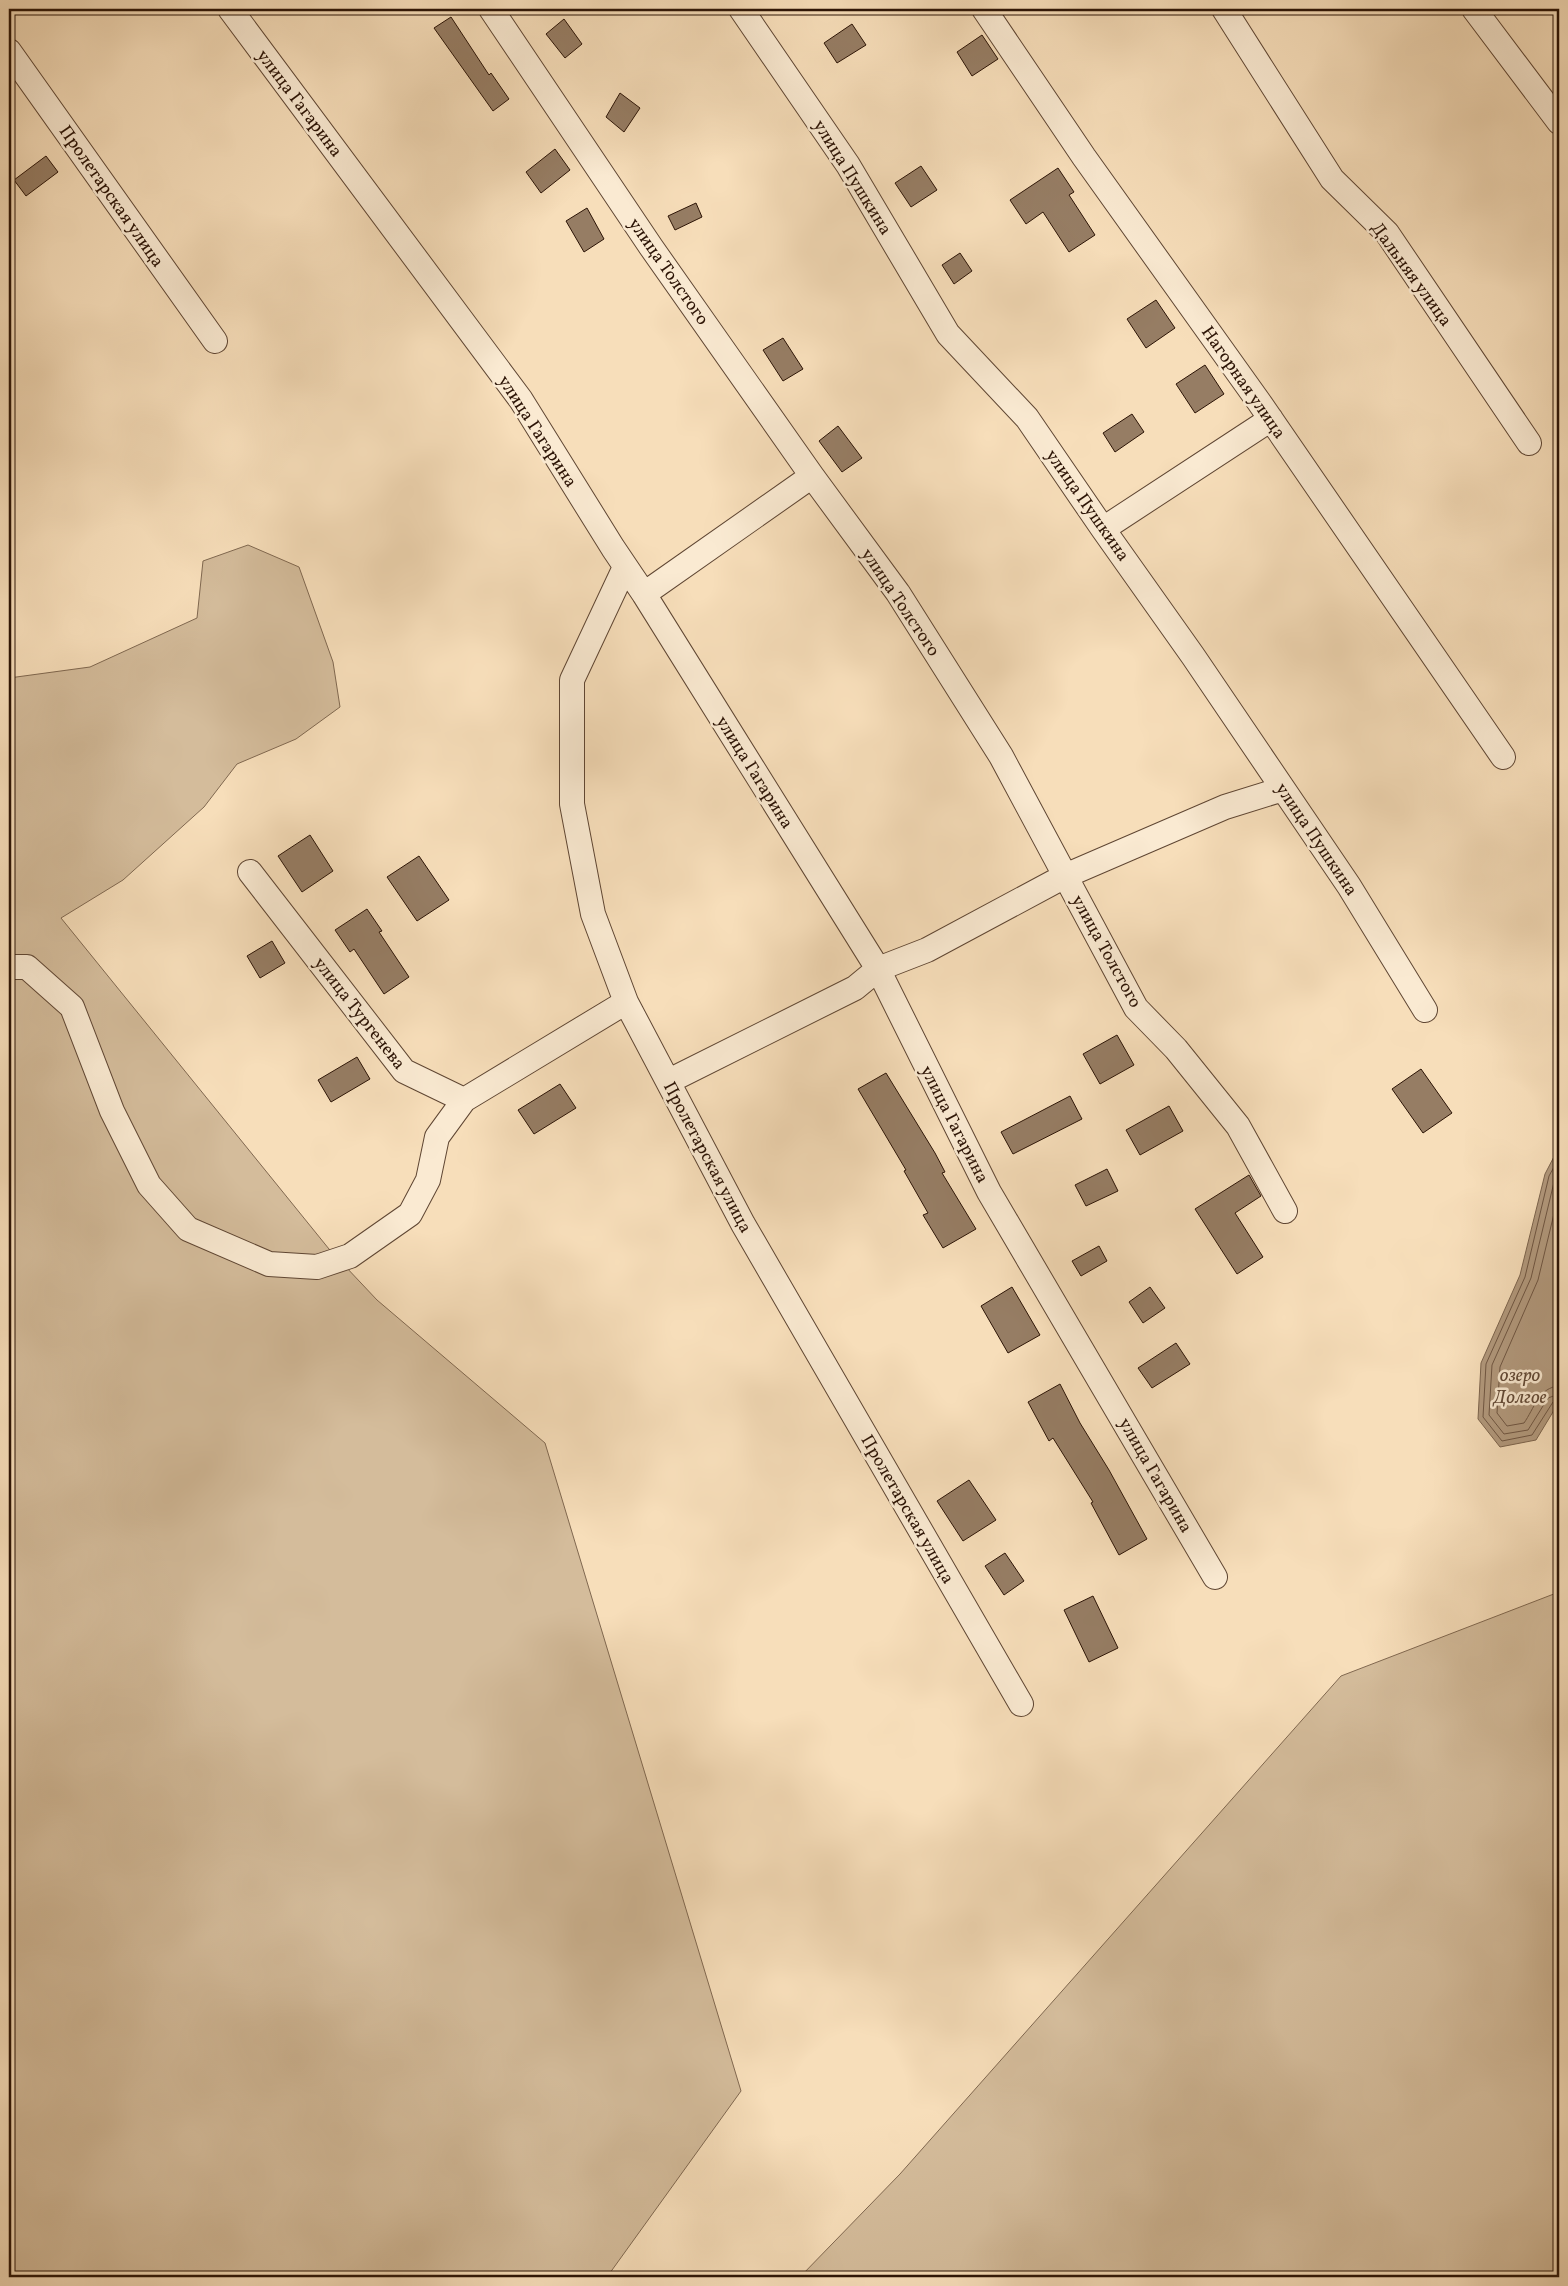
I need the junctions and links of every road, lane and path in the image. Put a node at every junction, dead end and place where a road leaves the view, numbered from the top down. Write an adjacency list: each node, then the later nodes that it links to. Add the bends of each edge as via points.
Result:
1 (230, 9): 14 (street, улица Гагарина, via 521,400)
2 (491, 9): 12 (street, улица Толстого, via 651,247)
3 (741, 9): 13 (street, улица Пушкина, via 848,164 948,334 1027,418)
4 (984, 9): 10 (street, Нагорная улица, via 1084,157)
5 (1224, 9): 11 (street, Дальняя улица, via 1332,179 1387,234)
6 (1474, 9): 8 (street)
7 (9, 51): 9 (street, Пролетарская улица)
8 (1559, 122)
9 (216, 341)
10 (1271, 419): 13 (street); 16 (street, Нагорная улица)
11 (1529, 443)
12 (812, 476): 15 (street); 19 (street, улица Толстого, via 898,593 1001,756)
13 (1103, 529): 17 (street, улица Пушкина)
14 (625, 567): 15 (street, улица Гагарина); 22 (street, Пролетарская улица, via 572,680 572,804 593,914)
15 (644, 594): 21 (street, улица Гагарина)
16 (1503, 757)
17 (1283, 789): 19 (street, via 1225,807); 23 (street, улица Пушкина, via 1349,886)
18 (250, 872): 25 (street, улица Тургенева, via 404,1071)
19 (1064, 876): 21 (street, via 927,950); 26 (street, улица Толстого, via 1136,1008 1176,1048 1238,1126)
20 (9, 967): 25 (street, via 27,967 72,1007 112,1111 150,1185 188,1228 269,1264 317,1267 350,1256 410,1214 428,1180 437,1137)
21 (878, 969): 24 (street, via 855,988); 27 (street, улица Гагарина, via 989,1192)
22 (626, 1002): 24 (street, Пролетарская улица); 25 (street)
23 (1425, 1010)
24 (669, 1082): 28 (street, Пролетарская улица, via 743,1224)
25 (464, 1100)
26 (1285, 1211)
27 (1215, 1577)
28 (1021, 1704)

